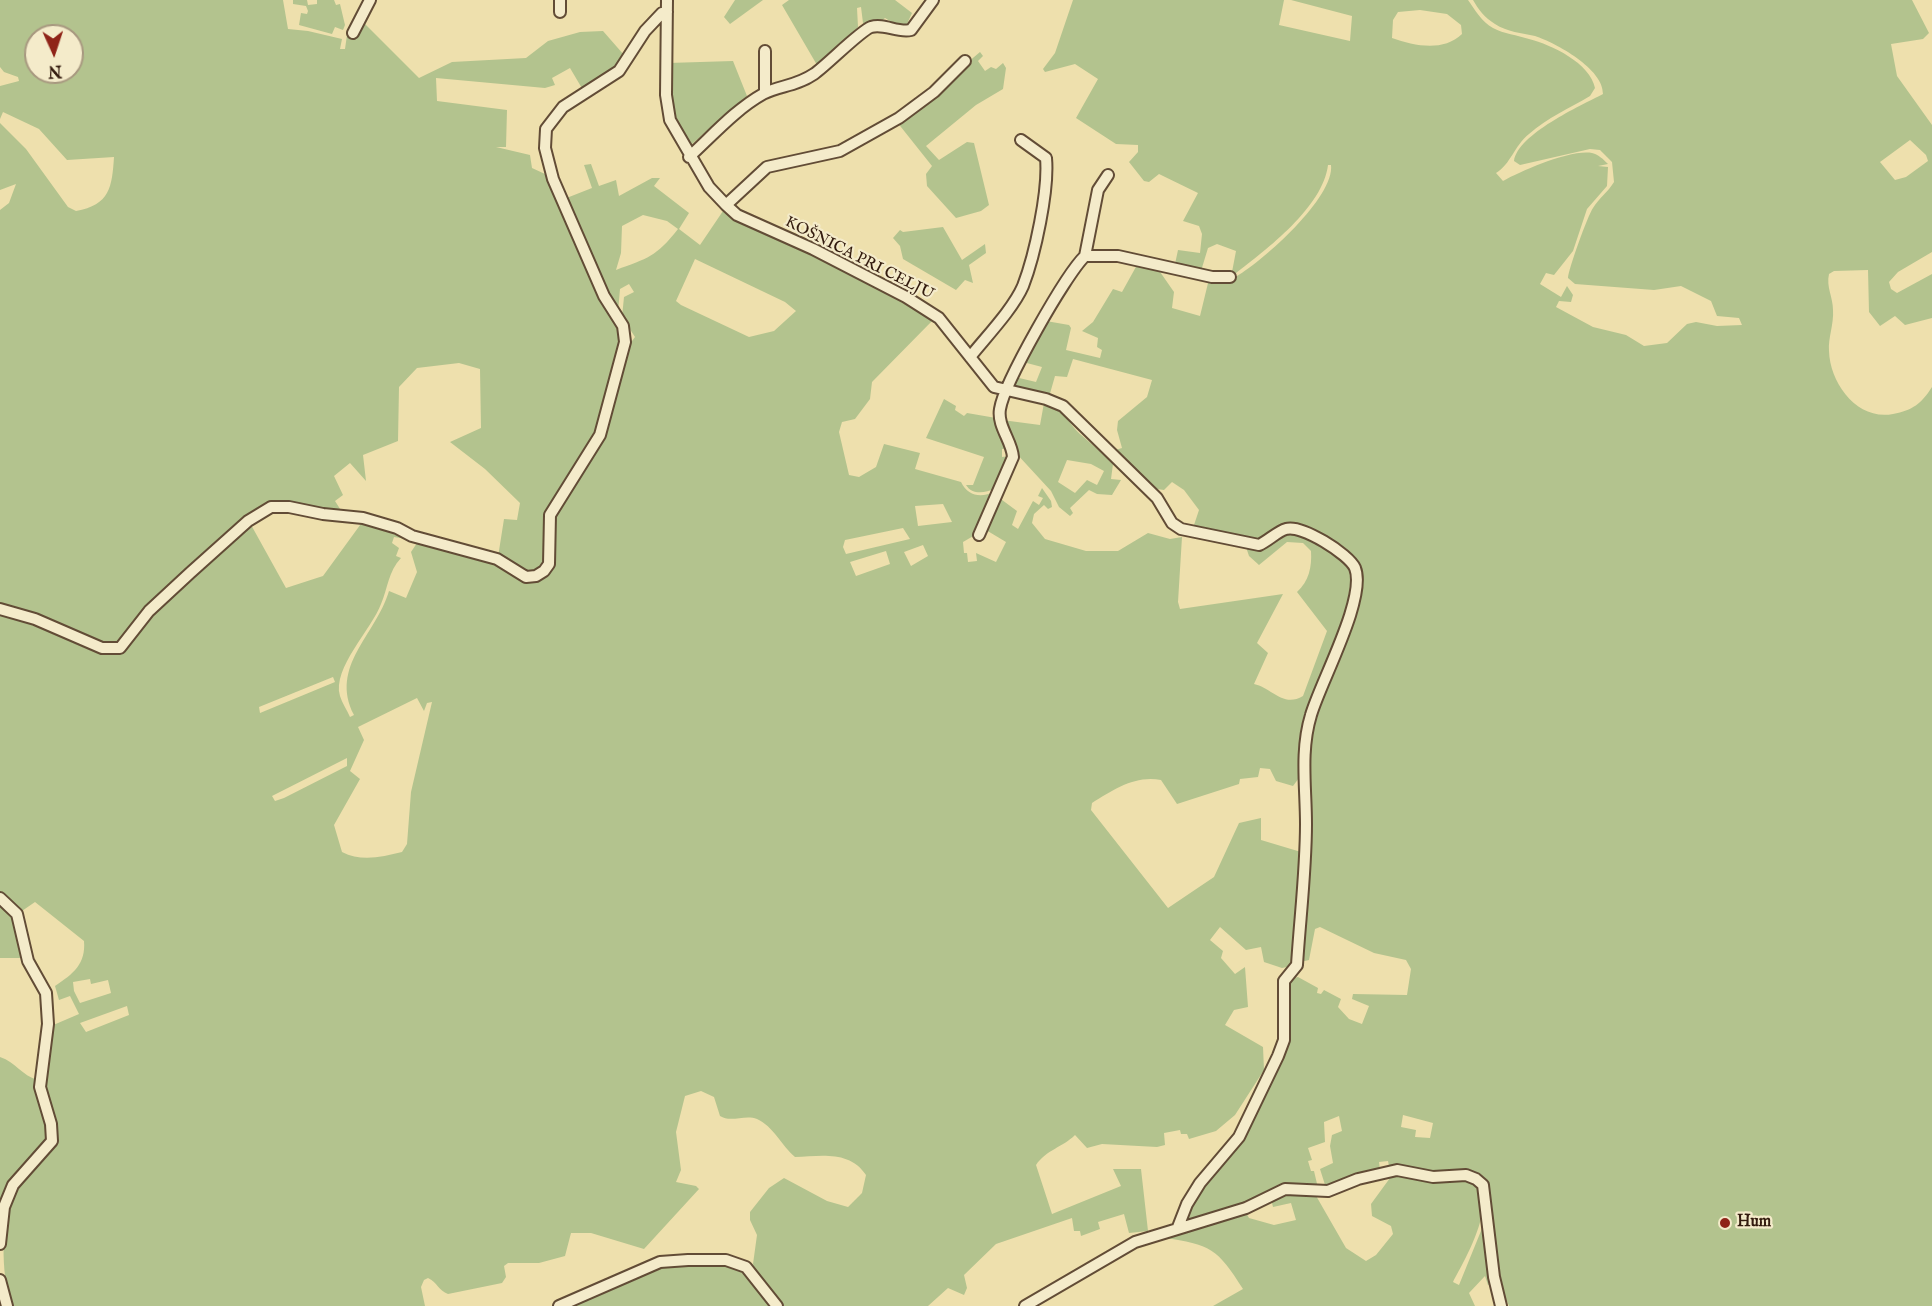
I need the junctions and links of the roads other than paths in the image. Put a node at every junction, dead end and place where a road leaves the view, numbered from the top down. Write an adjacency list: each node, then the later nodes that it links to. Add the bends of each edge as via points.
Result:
1 (370, 0): 7 (street)
2 (560, 0): 5 (street)
3 (667, 0): 6 (street, KOŠNICA PRI CELJU)
4 (933, 0): 10 (street, via 911,30 870,27 801,83)
5 (560, 12)
6 (667, 12): 12 (street, KOŠNICA PRI CELJU, via 666,95 670,120); 20 (street, via 645,31 619,71 563,107 546,129 545,148 553,179 604,296 623,326 626,342 600,435 550,515 549,564 544,571 526,577 497,559 363,518 271,507 248,521 165,596 120,648 102,648 35,619)
7 (353, 33)
8 (765, 51): 10 (street)
9 (965, 61): 14 (street, via 934,92 899,118 840,151 766,167)
10 (765, 93): 12 (street, via 748,103)
11 (1021, 140): 17 (street, via 1046,158 1035,244 1022,287)
12 (689, 157): 14 (street, KOŠNICA PRI CELJU)
13 (1108, 175): 15 (street, via 1098,190)
14 (726, 205): 17 (street, KOŠNICA PRI CELJU, via 737,215 906,297 939,318)
15 (1085, 256): 16 (street, via 1118,256 1212,277); 18 (street, via 1053,304)
16 (1230, 277)
17 (970, 357): 18 (street, KOŠNICA PRI CELJU, via 994,387)
18 (1006, 392): 19 (street, via 1001,420 1013,457); 22 (street, KOŠNICA PRI CELJU, via 1063,406 1157,498 1172,523 1189,531 1259,545 1285,529 1300,530 1332,546 1356,570 1332,667 1311,713 1304,744 1306,824 1297,964 1284,981 1284,1040 1239,1137 1200,1183)
19 (979, 535)
20 (0, 609)
21 (0, 898): 23 (street, via 17,914 28,961 46,993 48,1024 40,1087 52,1134 48,1147 21,1174 7,1196)
22 (1178, 1227): 28 (street, via 1135,1242); 29 (street, via 1246,1208 1285,1189 1328,1191 1397,1170 1433,1177 1466,1175 1483,1185 1494,1276)
23 (0, 1244)
24 (0, 1280): 25 (street)
25 (7, 1306)
26 (559, 1306): 27 (street, via 660,1262 726,1260 746,1267)
27 (777, 1306)
28 (1025, 1306)
29 (1502, 1306)

